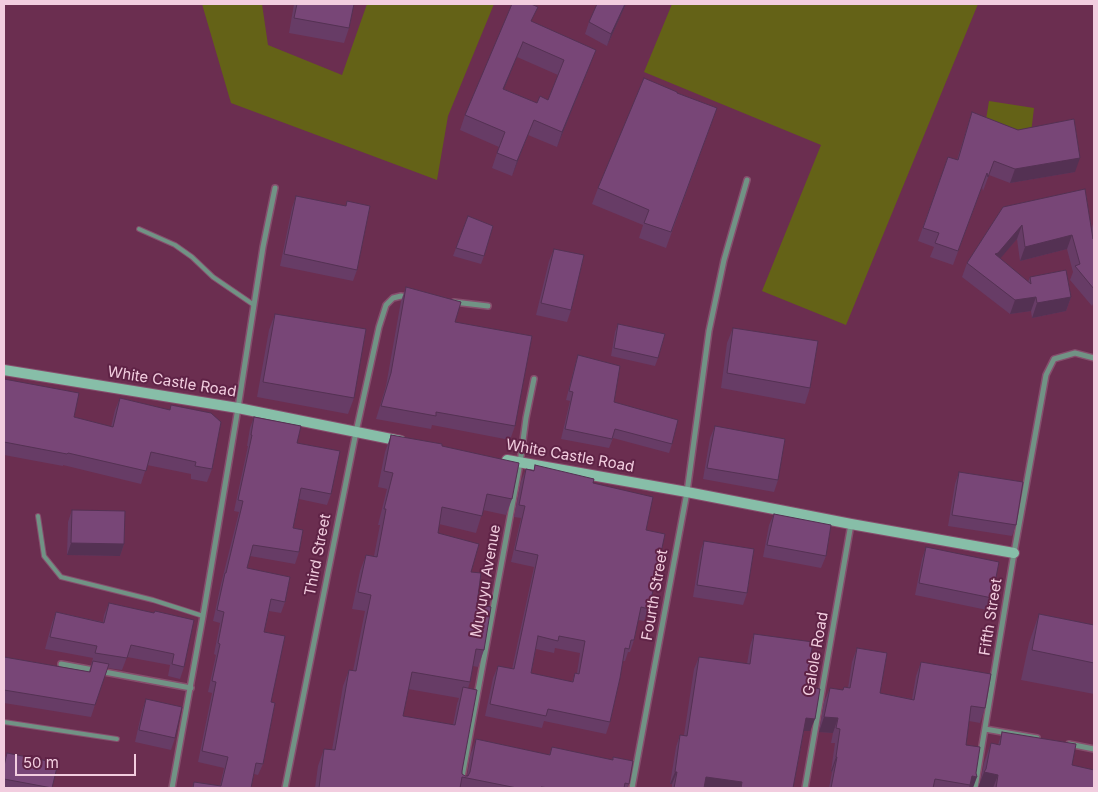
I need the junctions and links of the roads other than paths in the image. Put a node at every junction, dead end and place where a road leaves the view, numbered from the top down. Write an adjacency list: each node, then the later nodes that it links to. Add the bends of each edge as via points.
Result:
1 (747, 180): 16 (street, Fourth Street, via 724,260 709,331)
2 (275, 188): 6 (street)
3 (139, 229): 6 (lane, via 175,245 212,277)
4 (410, 297): 12 (street, Third Street, via 393,298 386,305)
5 (449, 302): 7 (street)
6 (254, 306): 11 (street)
7 (488, 306)
8 (1094, 358): 19 (street, Fifth Street, via 1075,353 1054,359 1046,374)
9 (4, 370): 11 (street, White Castle Road)
10 (534, 379): 15 (street, Muyuyu Avenue)
11 (238, 408): 12 (street, White Castle Road); 20 (street)
12 (356, 432): 13 (street, White Castle Road); 30 (street, Third Street)
13 (414, 443)
14 (501, 459): 15 (street, White Castle Road)
15 (520, 463): 16 (street, White Castle Road); 31 (street, Muyuyu Avenue)
16 (687, 492): 18 (street, White Castle Road); 32 (street, Fourth Street)
17 (38, 516): 20 (lane, via 44,556 61,577)
18 (851, 524): 19 (street, White Castle Road); 33 (street, Galole Road)
19 (1014, 553): 24 (street, Fifth Street)
20 (204, 616): 22 (street)
21 (61, 664): 22 (street)
22 (191, 688): 29 (street)
23 (4, 722): 25 (lane)
24 (985, 729): 26 (street); 34 (street, Fifth Street)
25 (117, 739)
26 (1040, 739)
27 (1067, 744): 28 (street)
28 (1094, 749)
29 (172, 788)
30 (285, 788)
31 (460, 788)
32 (632, 788)
33 (805, 788)
34 (975, 788)

